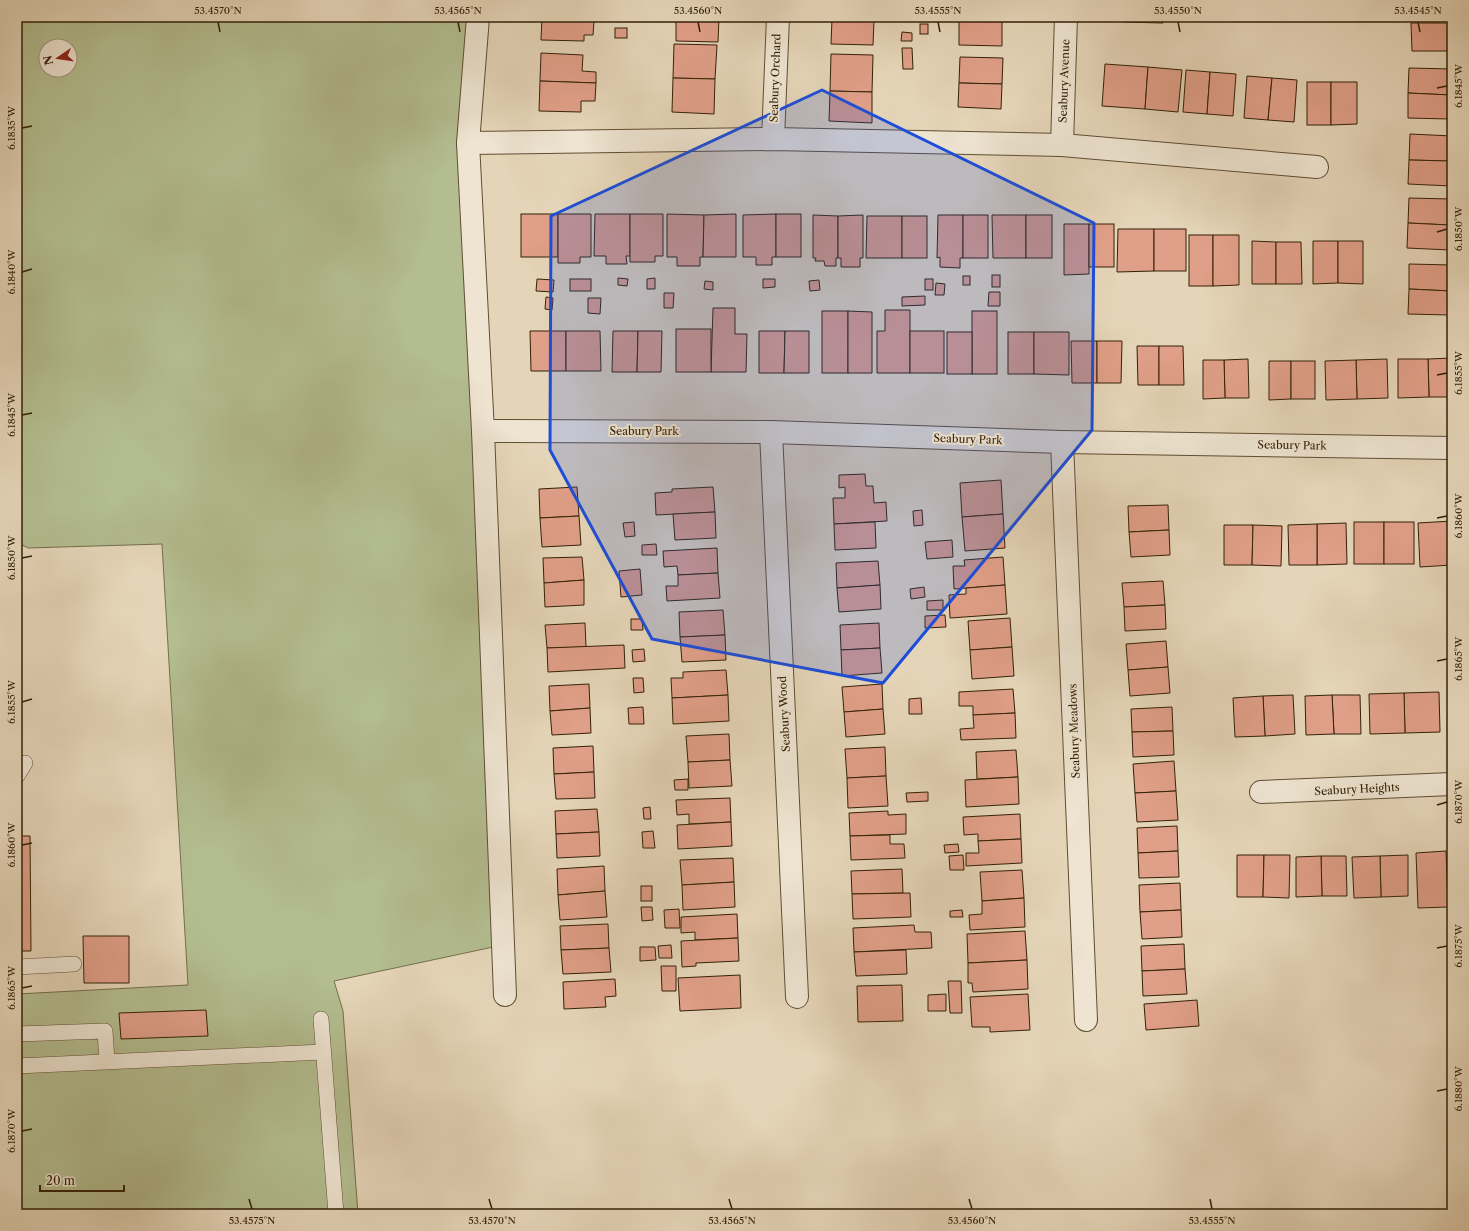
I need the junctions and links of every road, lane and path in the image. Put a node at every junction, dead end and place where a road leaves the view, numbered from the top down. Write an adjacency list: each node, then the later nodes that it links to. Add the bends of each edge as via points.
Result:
1 (478, 17): 5 (street)
2 (778, 17): 4 (street, Seabury Orchard)
3 (1066, 17): 6 (street, Seabury Avenue)
4 (773, 139): 5 (street); 6 (street)
5 (468, 143): 8 (street)
6 (1062, 145): 7 (street)
7 (1317, 167)
8 (484, 431): 9 (street, Seabury Park); 18 (street)
9 (771, 432): 10 (street, Seabury Park); 19 (street, Seabury Wood)
10 (1062, 442): 11 (street, Seabury Park); 21 (street, Seabury Meadows)
11 (1452, 448)
12 (25, 763): 13 (lane)
13 (17, 776)
14 (1452, 784): 15 (street, Seabury Heights)
15 (1261, 792)
16 (74, 964): 17 (lane)
17 (17, 967)
18 (505, 995)
19 (797, 997)
20 (321, 1019): 23 (lane)
21 (1086, 1020)
22 (17, 1034): 24 (lane, via 105,1031)
23 (323, 1052): 24 (lane); 26 (lane)
24 (107, 1061): 25 (lane)
25 (17, 1066)
26 (336, 1214)

